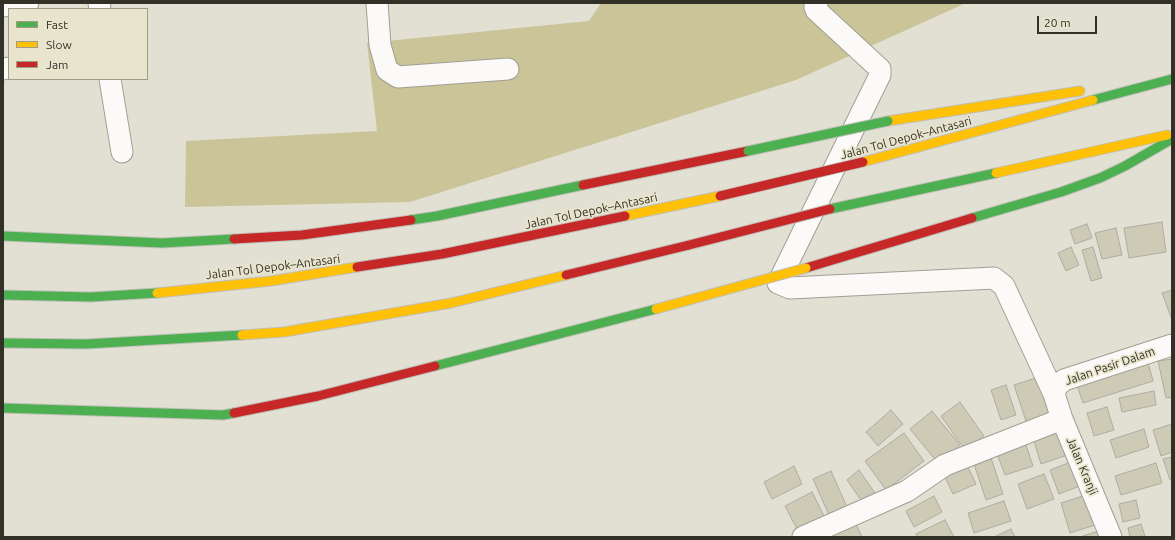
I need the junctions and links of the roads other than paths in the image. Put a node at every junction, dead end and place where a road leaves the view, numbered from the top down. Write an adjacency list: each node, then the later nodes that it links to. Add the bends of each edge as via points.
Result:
1 (28, 3): 4 (street)
2 (378, 3): 5 (street, via 380,45 387,70 398,77)
3 (817, 3): 17 (street, Jalan Kranji, via 816,10 880,69 880,75 778,282 790,288 994,278 1004,286)
4 (3, 6)
5 (508, 69)
6 (1172, 78): 8 (highway); 14 (highway, Jalan Tol Depok–Antasari, bridge, via 863,162 720,196 442,254 271,281 168,292 91,297)
7 (110, 80): 12 (street)
8 (1109, 87)
9 (1085, 90): 13 (highway, bridge, via 888,121 437,216 302,235 162,243)
10 (1172, 134): 15 (highway, bridge, via 830,209 451,303 284,332 86,344)
11 (1172, 139): 18 (highway, bridge, via 1113,172 1061,192 806,268 318,396 223,415)
12 (122, 152)
13 (3, 236)
14 (3, 295)
15 (3, 343)
16 (1172, 345): 17 (street, Jalan Pasir Dalam, via 1064,380 1057,386)
17 (1054, 394): 19 (street, Jalan Kranji)
18 (3, 408)
19 (1062, 419): 20 (street, via 945,465 907,491); 21 (street, Jalan Kranji)
20 (803, 537)
21 (1111, 537)

